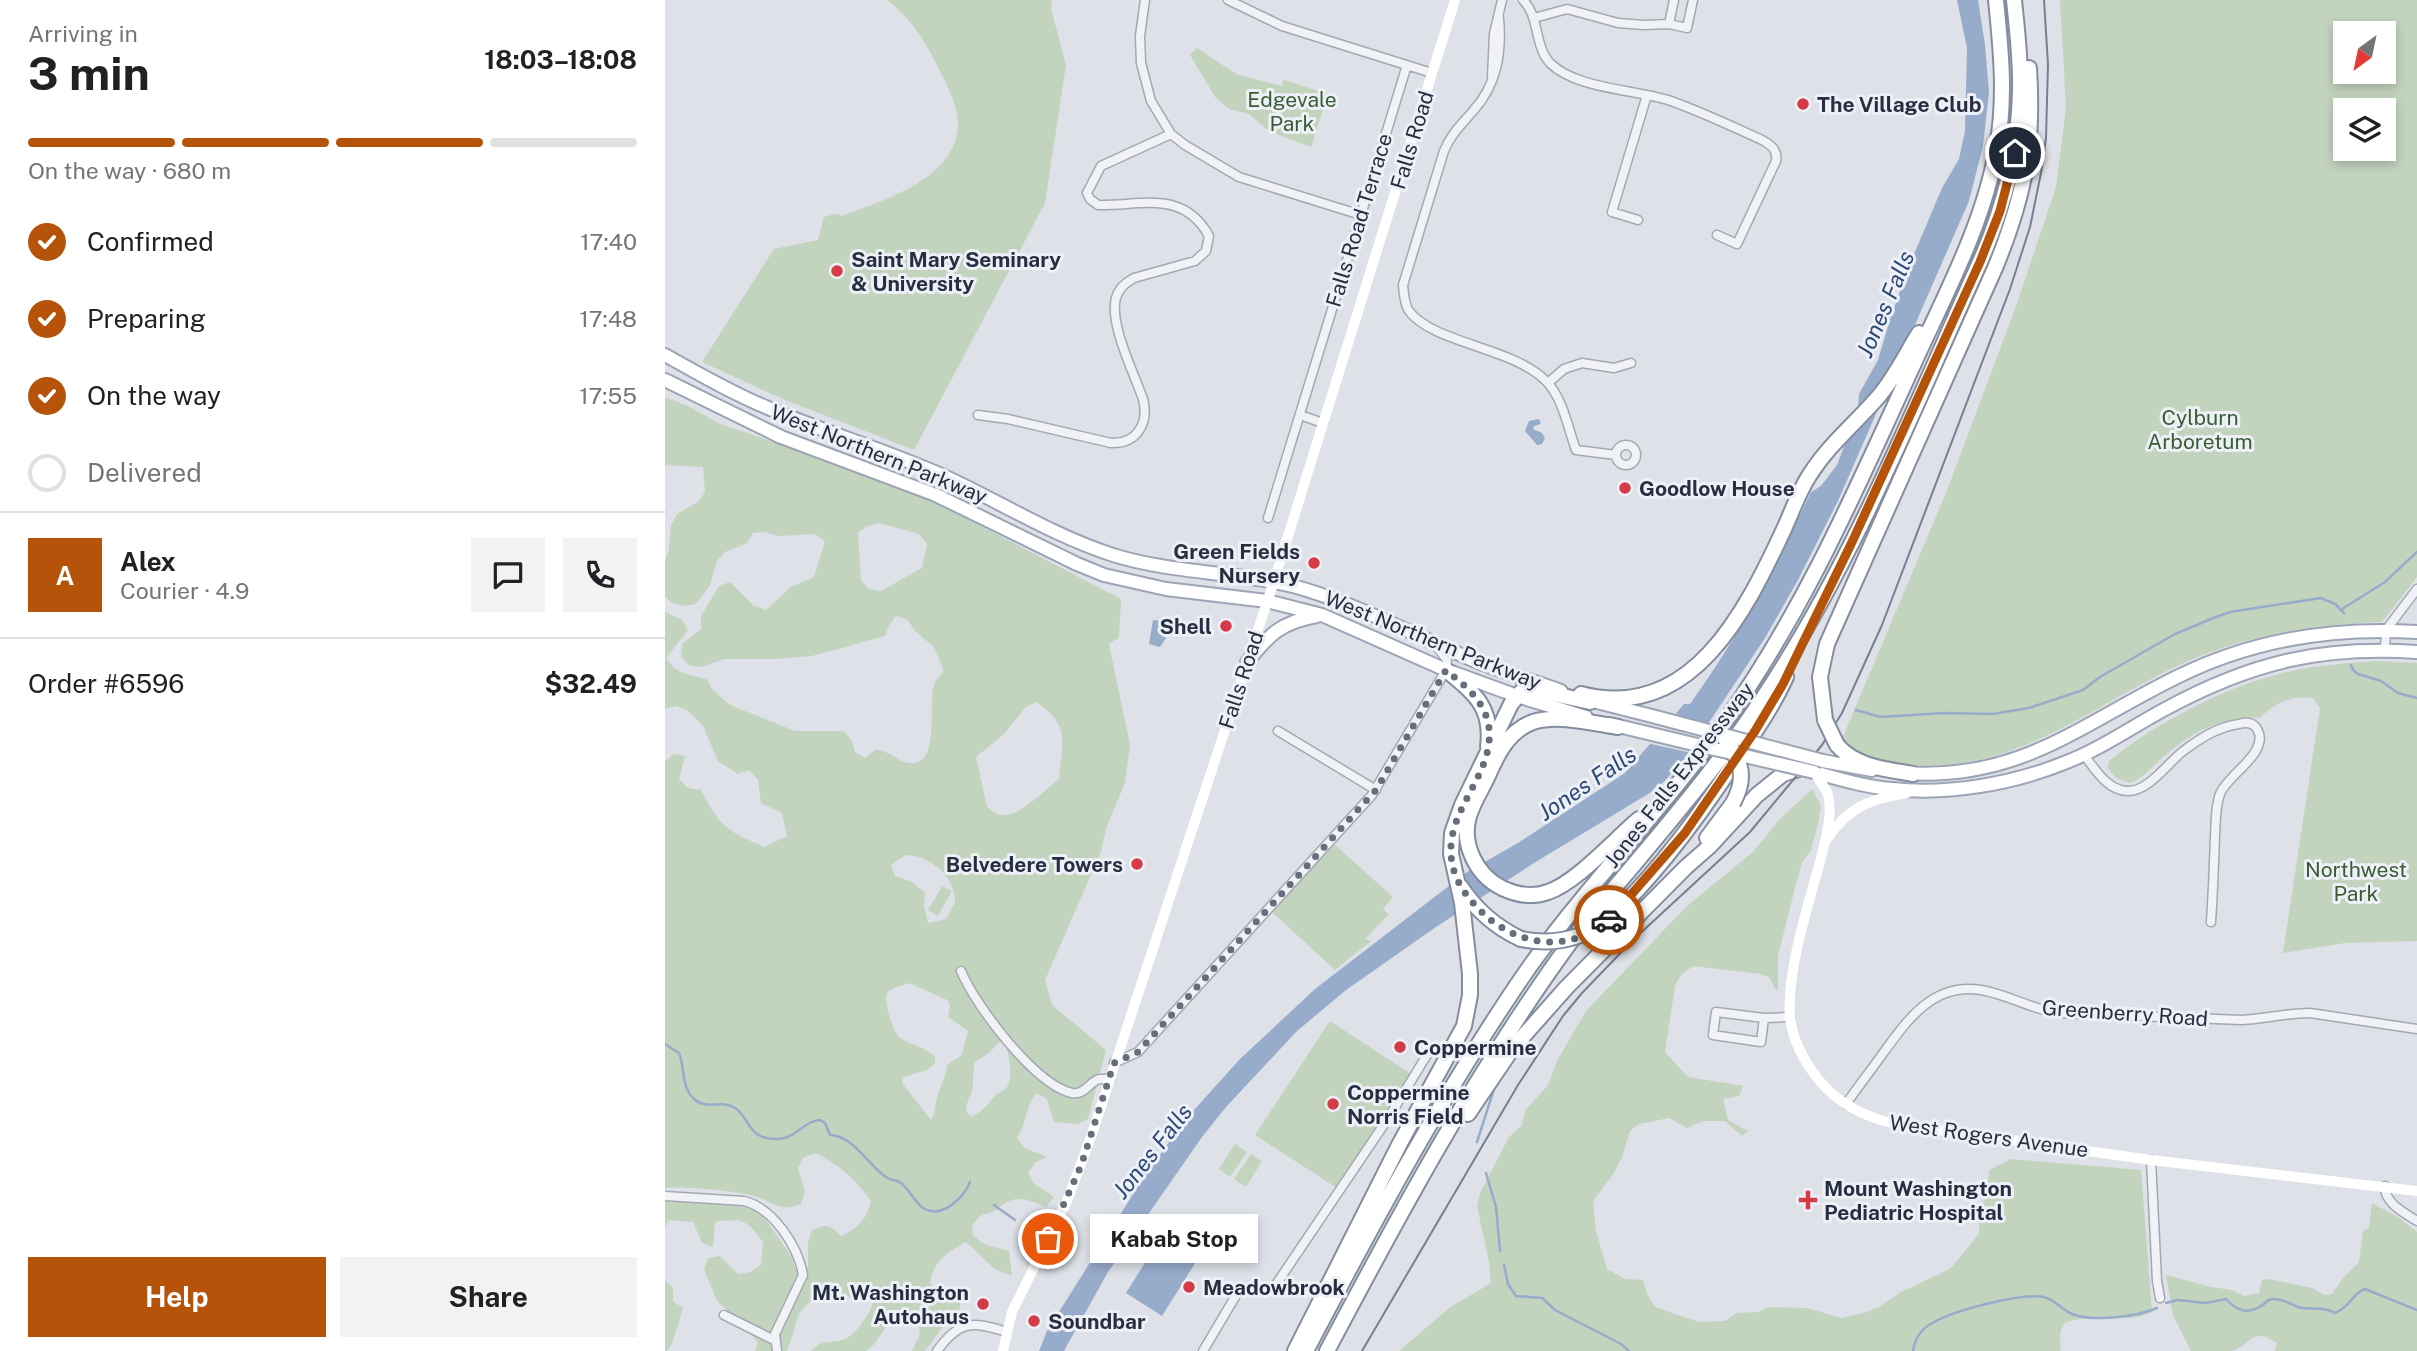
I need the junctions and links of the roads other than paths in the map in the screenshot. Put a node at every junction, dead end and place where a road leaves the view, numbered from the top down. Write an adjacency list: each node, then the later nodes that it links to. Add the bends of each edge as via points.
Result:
1 (1145, 0): 15 (street, via 1141,63 1151,101)
2 (1228, 0): 12 (street, via 1282,26)
3 (1455, 0): 13 (main road, Falls Road)
4 (1502, 0): 23 (street, via 1500,59 1481,102 1457,127 1444,151 1403,285 1409,311 1432,327 1526,365)
5 (1523, 0): 10 (street)
6 (1674, 0): 11 (street)
7 (1693, 0): 11 (street, via 1687,28)
8 (1996, 0): 19 (highway, Jones Falls Expressway, via 2002,59 2001,120 1990,177)
9 (2016, 0): 32 (highway, Jones Falls Expressway, via 2018,123 2000,211 1877,490); 52 (highway, bridge, via 2031,92 2024,185 1995,268 1827,645 1820,677 1825,720 1838,746 1867,765)
10 (1534, 18): 11 (street, via 1567,9 1618,23); 14 (street, via 1546,58 1561,71)
11 (1669, 23)
12 (1407, 65): 13 (street); 16 (street, Falls Road Terrace)
13 (1432, 73): 26 (main road, Falls Road)
14 (1647, 95): 17 (street, via 1612,212); 18 (street, via 1694,110 1774,148 1776,161 1737,244)
15 (1171, 134): 16 (street, via 1239,177); 24 (street, via 1101,166 1087,193 1098,205 1164,202 1199,220 1209,236 1206,251 1195,261 1134,278 1117,294 1116,322 1146,410 1139,431 1123,442 1102,442)
16 (1361, 215): 25 (street, Falls Road Terrace)
17 (1638, 220)
18 (1717, 235)
19 (1963, 256): 41 (highway, via 1897,372 1877,399 1830,445 1802,488 1738,617 1716,648 1693,670 1646,695 1591,697); 55 (highway, Jones Falls Expressway, via 1802,600 1720,729)
20 (665, 355): 29 (main road, West Northern Parkway, via 767,408 944,476 1104,551 1190,570)
21 (1631, 363): 23 (street, via 1614,368 1582,363 1564,369)
22 (665, 380): 31 (main road, West Northern Parkway, via 781,438 936,495 1104,575 1166,589)
23 (1548, 383): 27 (street, via 1576,450)
24 (978, 415)
25 (1300, 415): 26 (street); 28 (street, Falls Road Terrace)
26 (1323, 423): 29 (main road, Falls Road)
27 (1616, 455)
28 (1268, 518)
29 (1273, 581): 31 (main road, Falls Road); 36 (main road, West Northern Parkway, via 1338,600)
30 (2417, 589): 34 (street)
31 (1267, 601): 33 (main road, West Northern Parkway); 39 (main road, Falls Road)
32 (1818, 609): 58 (highway, bridge, via 1755,731 1685,833 1601,926 1577,938 1540,942 1508,933 1467,897); 72 (highway, Jones Falls Expressway, via 1736,738 1531,997)
33 (1322, 615): 39 (main road, via 1290,621 1277,629); 40 (main road, West Northern Parkway)
34 (2386, 631): 35 (main road, West Northern Parkway); 37 (street); 52 (main road, West Northern Parkway, via 2331,632 2230,654 2036,752 1973,770)
35 (2417, 632)
36 (1427, 639): 40 (street, via 1444,655); 41 (main road, West Northern Parkway)
37 (2385, 650): 38 (main road, West Northern Parkway); 49 (main road, West Northern Parkway, via 2304,656 2237,674)
38 (2417, 652)
39 (1247, 662): 65 (main road, Falls Road)
40 (1446, 670): 42 (main road, West Northern Parkway); 48 (highway, via 1481,702 1489,727); 53 (street)
41 (1546, 685): 43 (main road, West Northern Parkway)
42 (1517, 696): 43 (highway, via 1531,690); 44 (main road, West Northern Parkway); 48 (highway)
43 (1590, 702): 46 (main road, West Northern Parkway, bridge)
44 (1618, 727): 47 (main road, West Northern Parkway, bridge); 55 (highway, via 1545,720 1512,735 1496,758 1469,818 1468,845 1487,878 1513,892 1537,895 1560,887)
45 (1278, 731): 53 (street)
46 (1721, 734): 47 (highway, bridge); 52 (main road, West Northern Parkway, bridge, via 1822,761)
47 (1735, 754): 50 (main road, West Northern Parkway, bridge); 56 (highway, bridge, via 1741,768)
48 (1486, 755): 58 (highway, via 1456,819 1451,855)
49 (2084, 755): 54 (main road, West Northern Parkway, via 2003,780); 59 (street, via 2105,781 2128,791 2142,787 2180,754 2220,729 2245,723 2257,728 2258,748 2223,786 2217,805)
50 (1799, 769): 51 (main road, West Northern Parkway, bridge); 56 (highway, via 1771,781)
51 (1814, 772): 54 (main road, West Northern Parkway, via 1890,789); 57 (main road, West Rogers Avenue, via 1829,803)
52 (1913, 774)
53 (1376, 790): 65 (street, via 1138,1052)
54 (1925, 790): 57 (main road, West Rogers Avenue, via 1855,808 1840,820)
55 (1669, 793): 83 (highway, Jones Falls Expressway, via 1516,986 1436,1113)
56 (1737, 807): 72 (highway, via 1686,867 1512,1049)
57 (1824, 844): 61 (main road, West Rogers Avenue, via 1794,967)
58 (1454, 872): 82 (highway, via 1466,933 1470,995 1462,1030)
59 (2211, 922)
60 (961, 971): 66 (street, via 976,1002 1020,1055 1053,1085 1078,1093 1100,1079)
61 (1790, 1017): 62 (street); 67 (main road, West Rogers Avenue, via 1795,1040 1809,1066)
62 (1765, 1018): 62 (street, via 1716,1012 1713,1035 1761,1042)
63 (2417, 1029): 67 (street, Greenberry Road, via 2310,1013 2242,1020 2057,1013 1968,988 1921,1005)
64 (1430, 1050): 81 (street, via 1273,1289 1238,1292)
65 (1114, 1063): 66 (main road, Falls Road)
66 (1110, 1079): 76 (main road, Falls Road, via 1067,1201)
67 (1846, 1104): 68 (main road, West Rogers Avenue, via 1858,1113 1891,1123)
68 (2151, 1160): 69 (main road, West Rogers Avenue); 74 (street)
69 (2385, 1186): 70 (main road, West Rogers Avenue); 73 (street, via 2388,1199)
70 (2417, 1191)
71 (665, 1196): 77 (street, via 744,1200 777,1223 795,1251 803,1275)
72 (1401, 1213): 84 (highway, Jones Falls Expressway)
73 (2417, 1221)
74 (2160, 1298)
75 (724, 1315): 77 (street)
76 (1007, 1332): 79 (street, via 968,1324); 80 (main road, Falls Road)
77 (774, 1340): 78 (street)
78 (777, 1351)
79 (937, 1351)
80 (1003, 1351)
81 (1203, 1351)
82 (1295, 1351)
83 (1306, 1351)
84 (1327, 1351)

